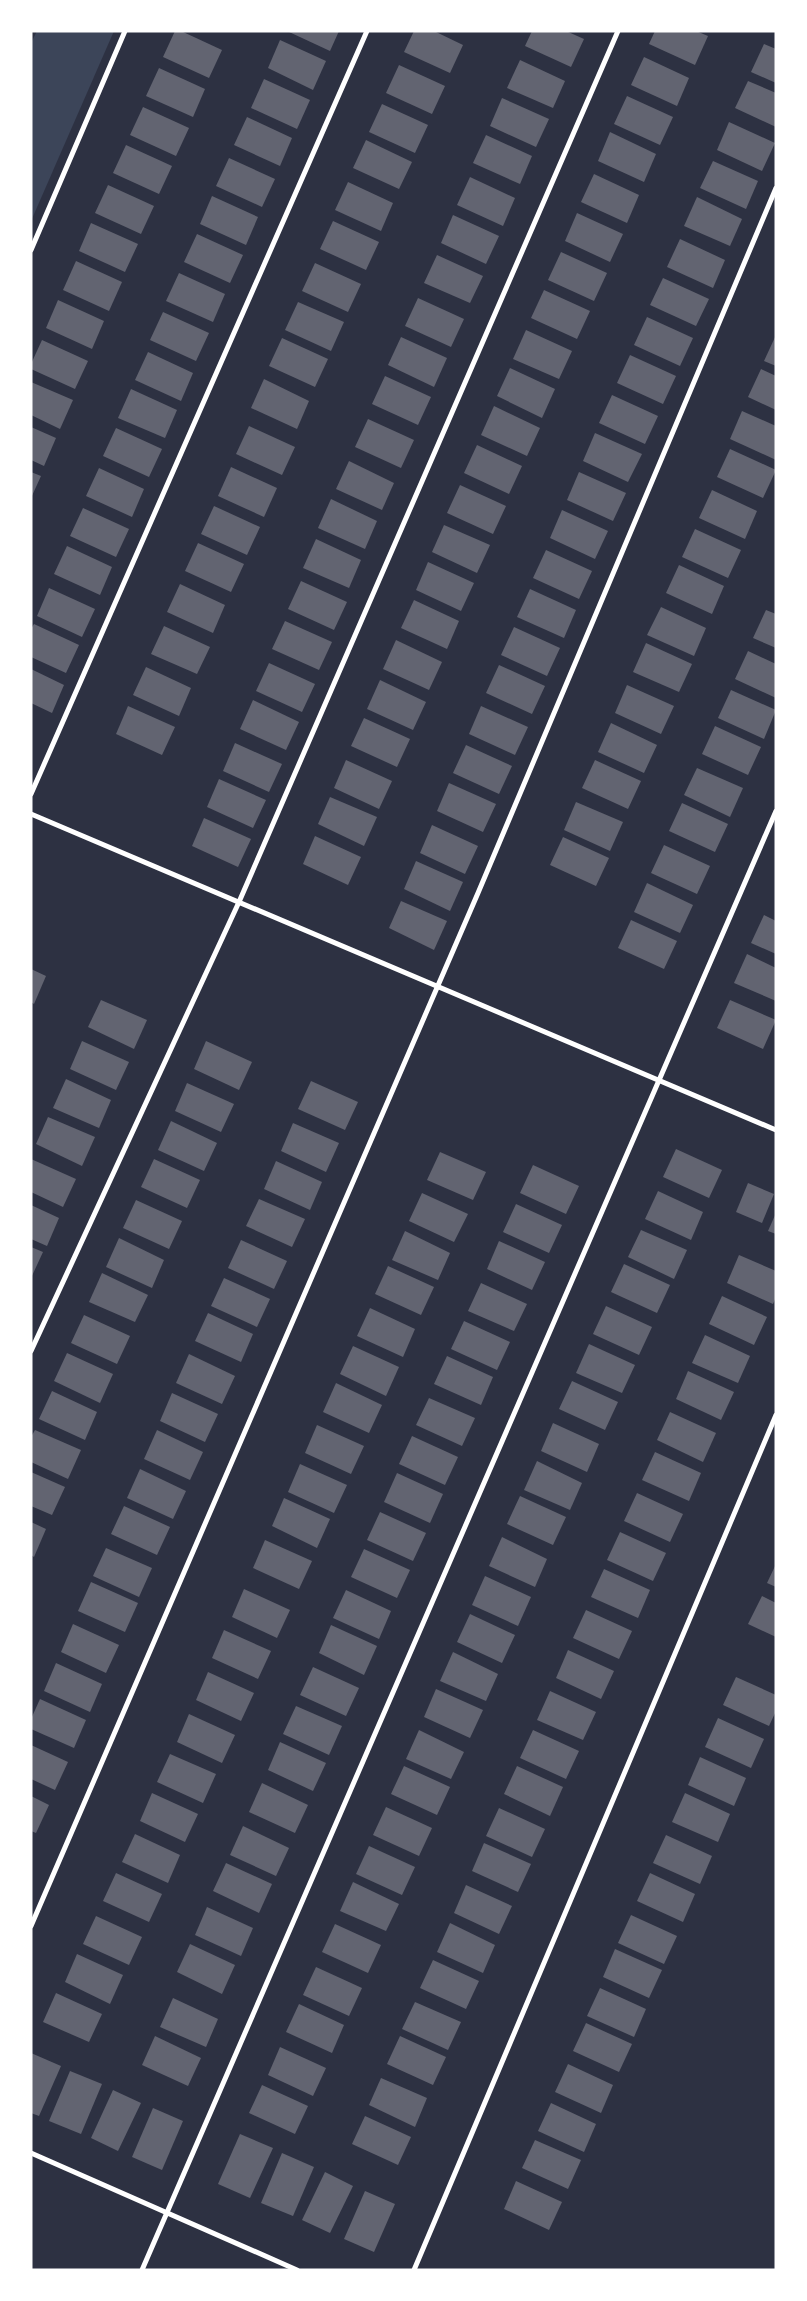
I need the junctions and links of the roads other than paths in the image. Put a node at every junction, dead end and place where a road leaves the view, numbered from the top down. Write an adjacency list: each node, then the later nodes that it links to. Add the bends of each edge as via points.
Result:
1 (125, 31): 5 (street)
2 (367, 31): 6 (street)
3 (618, 31): 9 (street)
4 (776, 188): 10 (street)
5 (31, 250)
6 (31, 794)
7 (776, 811): 11 (street)
8 (31, 814): 9 (street)
9 (239, 902): 10 (street); 13 (street)
10 (438, 985): 11 (street); 15 (street)
11 (659, 1079): 12 (street); 17 (street)
12 (776, 1130)
13 (31, 1351)
14 (776, 1415): 20 (street)
15 (31, 1926)
16 (31, 2153): 17 (street)
17 (166, 2213): 18 (street); 19 (street)
18 (142, 2270)
19 (297, 2270)
20 (414, 2270)

